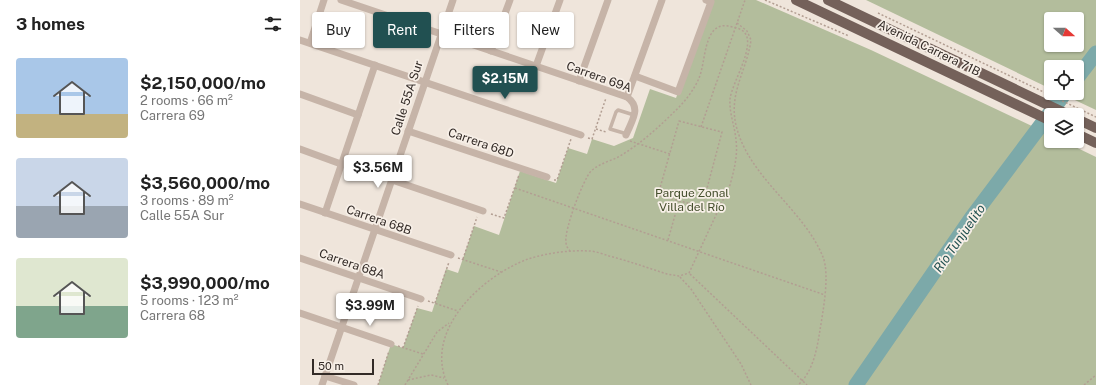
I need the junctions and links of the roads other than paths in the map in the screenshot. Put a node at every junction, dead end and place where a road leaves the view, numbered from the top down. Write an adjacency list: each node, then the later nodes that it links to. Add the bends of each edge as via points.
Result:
1 (324, 0): 15 (street)
2 (341, 0): 12 (street, Carrera 69A)
3 (453, 0): 11 (street, Calle 55A Sur)
4 (510, 0): 17 (street)
5 (560, 0): 19 (street)
6 (608, 0): 21 (street)
7 (662, 0): 20 (street)
8 (796, 0): 28 (main road, Avenida Carrera 71B)
9 (828, 0): 25 (main road, Avenida Carrera 71B, via 882,20)
10 (708, 1): 20 (street, via 678,92)
11 (449, 12)
12 (439, 35)
13 (439, 38): 22 (street, Calle 55A Sur)
14 (300, 40): 15 (street)
15 (310, 43): 18 (street)
16 (481, 48): 17 (street, Carrera 69A)
17 (491, 51): 19 (street, Carrera 69A)
18 (375, 65): 22 (street); 26 (street)
19 (536, 66): 21 (street, Carrera 69A)
20 (635, 76): 24 (street)
21 (579, 81): 24 (street, Carrera 69A)
22 (424, 82): 31 (street, Calle 55A Sur); 32 (street)
23 (300, 94): 26 (street)
24 (627, 96): 27 (street, Carrera 69A, via 636,107)
25 (1055, 108)
26 (358, 115): 37 (street)
27 (634, 115): 33 (street); 33 (lane, via 618,110 616,112 610,129)
28 (1044, 118)
29 (1084, 122): 30 (main road)
30 (1096, 128)
31 (408, 131): 38 (street, Carrera 68D); 39 (street, Calle 55A Sur)
32 (580, 135)
33 (626, 136)
34 (1084, 137): 35 (main road)
35 (1096, 143)
36 (300, 149): 37 (street)
37 (342, 164): 42 (street)
38 (546, 177)
39 (392, 180): 41 (street); 43 (street, Calle 55A Sur)
40 (300, 204): 42 (street, Carrera 68B)
41 (481, 211)
42 (325, 213): 43 (street, Carrera 68B)
43 (375, 230): 44 (street, Carrera 68B); 46 (street, Calle 55A Sur)
44 (451, 255)
45 (300, 258): 46 (street, Carrera 68A)
46 (359, 278): 47 (street, Carrera 68A); 49 (street, Calle 55A Sur)
47 (421, 299)
48 (300, 313): 49 (street)
49 (342, 328): 50 (street); 51 (street, Calle 55A Sur)
50 (391, 344)
51 (325, 376): 52 (street, Calle 55A Sur); 53 (street)
52 (322, 385)
53 (354, 385)

